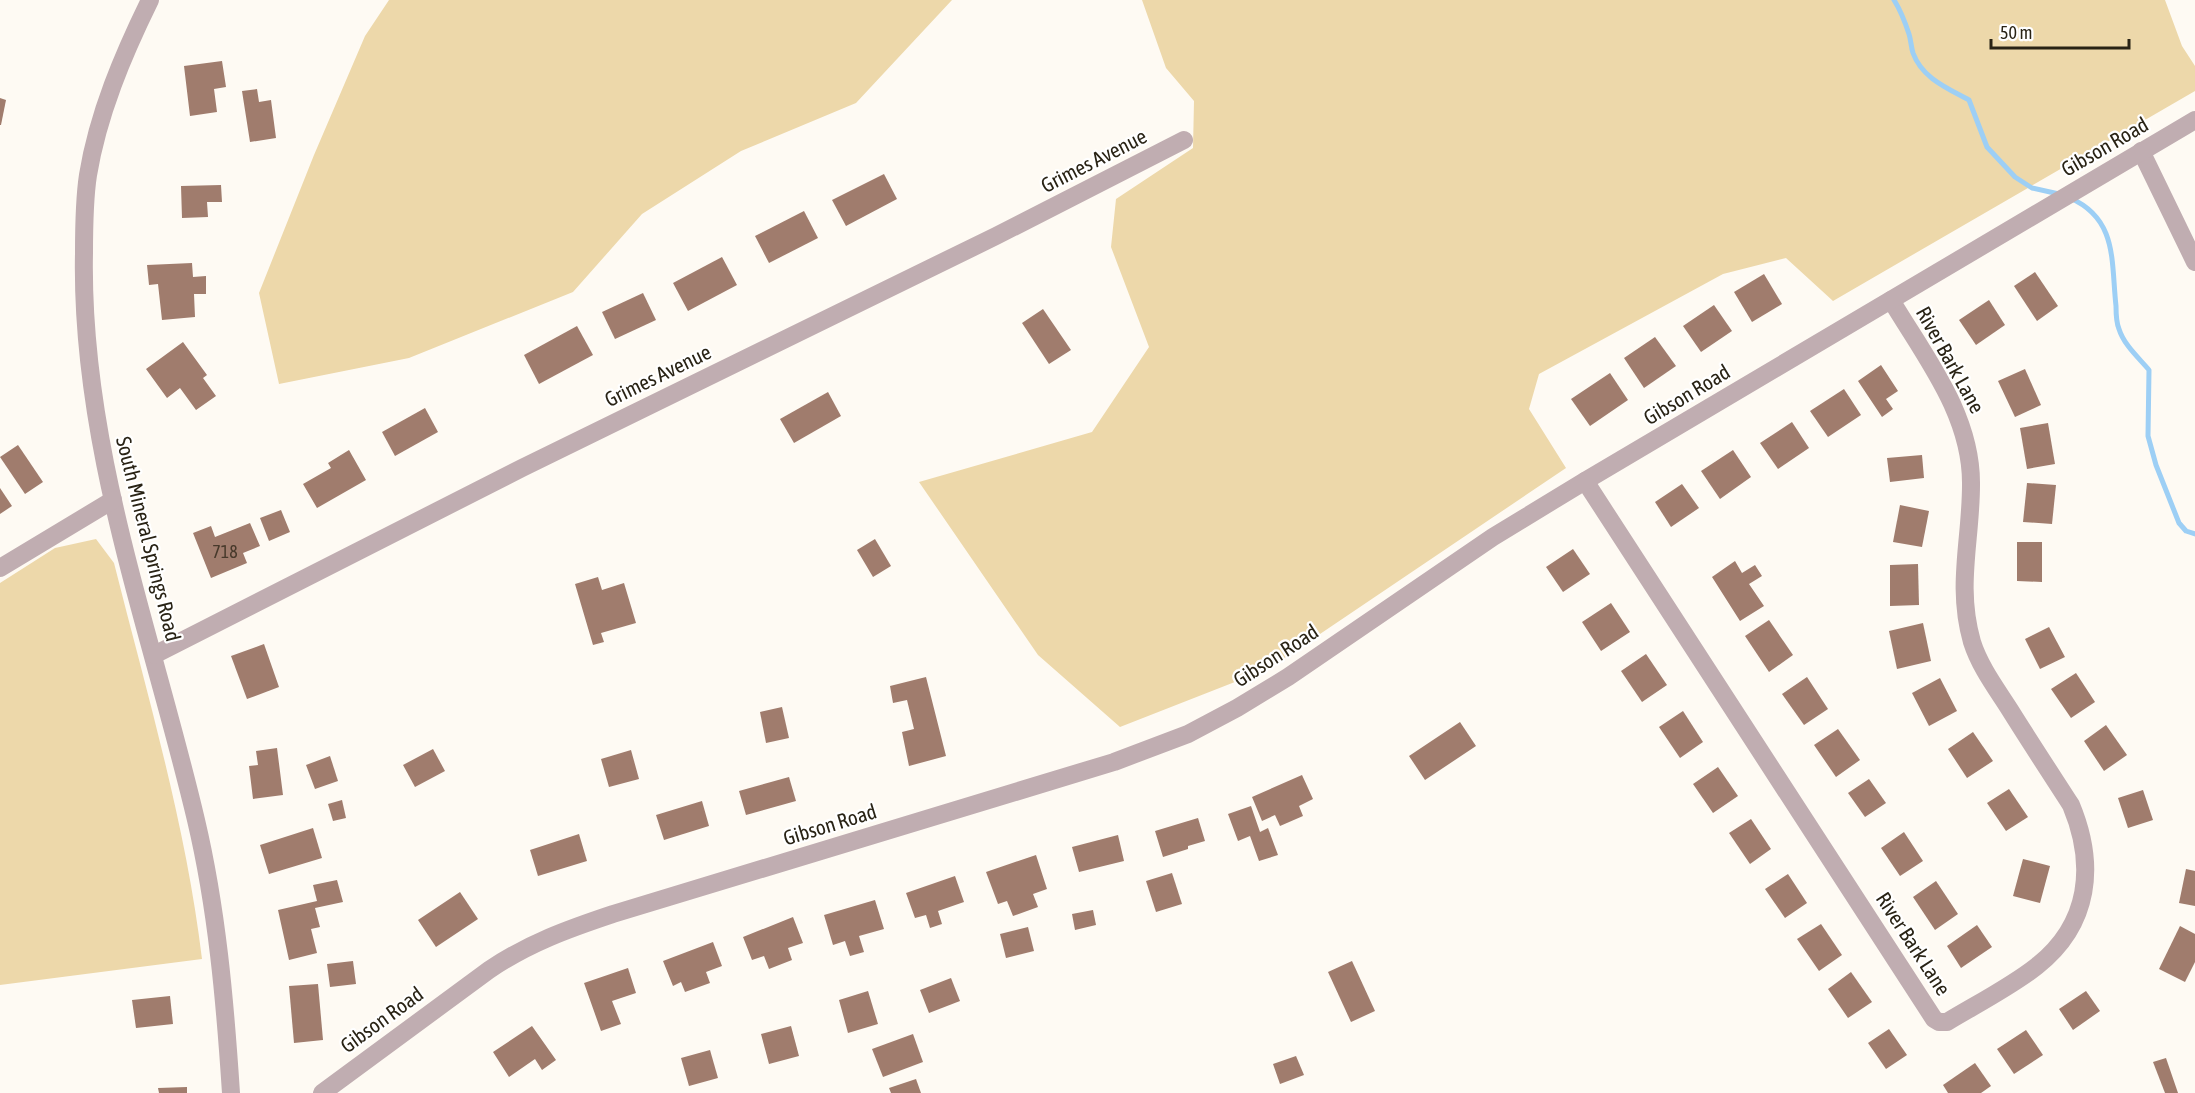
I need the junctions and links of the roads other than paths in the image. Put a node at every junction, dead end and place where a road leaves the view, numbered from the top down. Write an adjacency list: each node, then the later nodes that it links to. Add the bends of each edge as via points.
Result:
1 (150, 0): 8 (street, South Mineral Springs Road, via 120,66 98,133 85,204 85,318 93,400)
2 (2195, 120): 4 (street, Gibson Road)
3 (1184, 140): 10 (street, Grimes Avenue)
4 (2141, 151): 5 (street); 6 (street, Gibson Road)
5 (2195, 262)
6 (1891, 300): 7 (street, Gibson Road); 7 (street, River Bark Lane, via 1953,404 1964,431 1971,485 1963,587 1973,645 1986,672 2071,805 2085,850 2084,890 2067,933 2053,952 2036,967 1947,1022 1934,1019)
7 (1585, 481): 12 (street, Gibson Road, via 1493,537 1288,677 1188,734 1103,765 613,914 546,938 489,970)
8 (113, 500): 9 (street); 10 (street, South Mineral Springs Road)
9 (0, 567)
10 (153, 655): 11 (street, South Mineral Springs Road, via 205,862 221,968)
11 (231, 1093)
12 (322, 1093)

